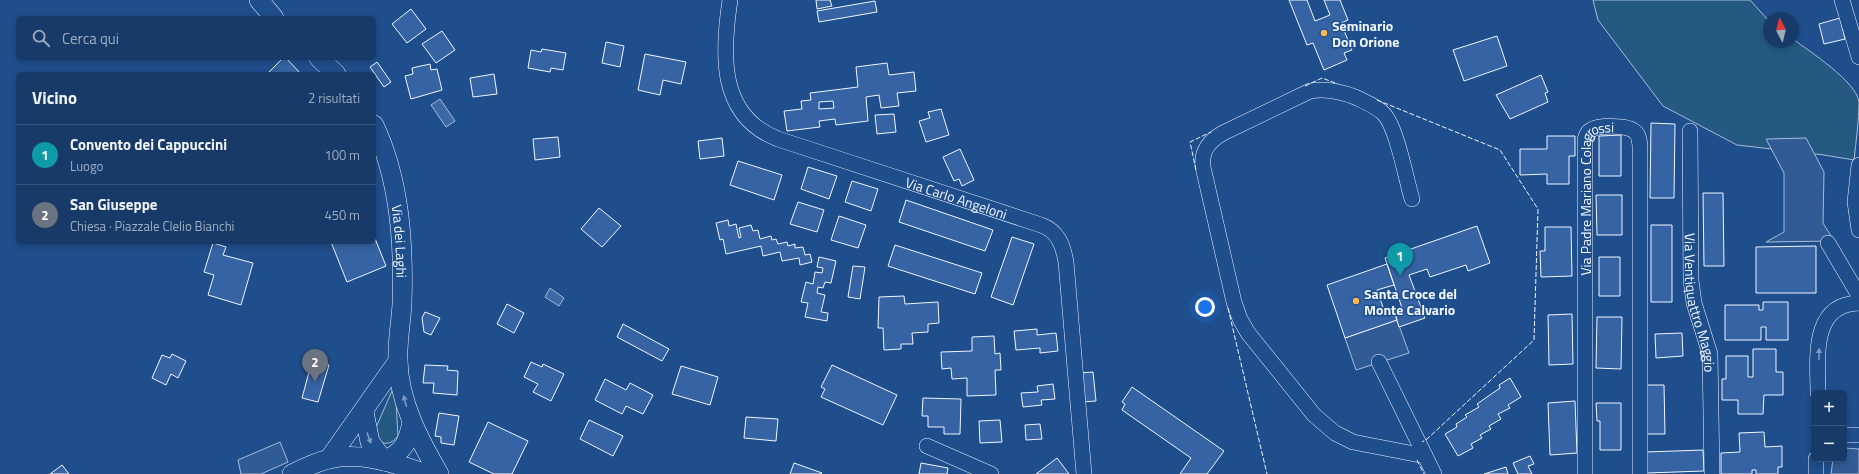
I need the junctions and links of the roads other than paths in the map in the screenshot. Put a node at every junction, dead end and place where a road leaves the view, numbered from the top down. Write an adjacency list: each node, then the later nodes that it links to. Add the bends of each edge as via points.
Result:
1 (259, 0): 4 (main road)
2 (730, 0): 31 (street, Via Carlo Angeloni, via 724,46 727,76 739,105 751,122 763,132 1044,226 1059,239 1066,262)
3 (1842, 0): 5 (street)
4 (272, 16)
5 (1859, 57)
6 (321, 60): 7 (main road)
7 (334, 72)
8 (376, 130): 15 (main road, Via dei Laghi, via 390,168 399,225 402,286)
9 (1690, 132): 35 (street, Via Ventiquattro Maggio, via 1691,280 1694,303 1710,354)
10 (1859, 165): 12 (street, via 1855,209)
11 (1412, 199): 23 (street, via 1387,118 1372,105 1336,91 1310,91 1223,133 1208,144 1202,156 1234,302 1240,319 1253,339 1314,415 1335,434 1354,442)
12 (1859, 230)
13 (1828, 243): 14 (street, via 1858,294)
14 (1859, 304): 17 (street, one-way to 14, via 1821,328 1837,310 1847,305)
15 (398, 361): 18 (main road); 19 (main road, Via dei Laghi, one-way to 15)
16 (1379, 362): 23 (street)
17 (1818, 390)
18 (364, 412): 24 (main road); 25 (main road, one-way to 25, via 370,442)
19 (412, 422): 25 (main road, via 403,448 395,456); 29 (main road, Via dei Laghi)
20 (1847, 435): 21 (street)
21 (1859, 435)
22 (927, 446): 30 (street)
23 (1422, 450): 32 (street)
24 (330, 459): 25 (main road, via 348,457); 27 (main road)
25 (384, 461): 28 (main road)
26 (1816, 462): 36 (street)
27 (292, 474)
28 (427, 474)
29 (439, 474)
30 (991, 474)
31 (1084, 474)
32 (1434, 474)
33 (1584, 474): 34 (street, Via Padre Mariano Colagrossi, via 1585,140 1588,132 1594,128 1624,127 1636,132 1640,145)
34 (1640, 474)
35 (1712, 474)
36 (1816, 474)

